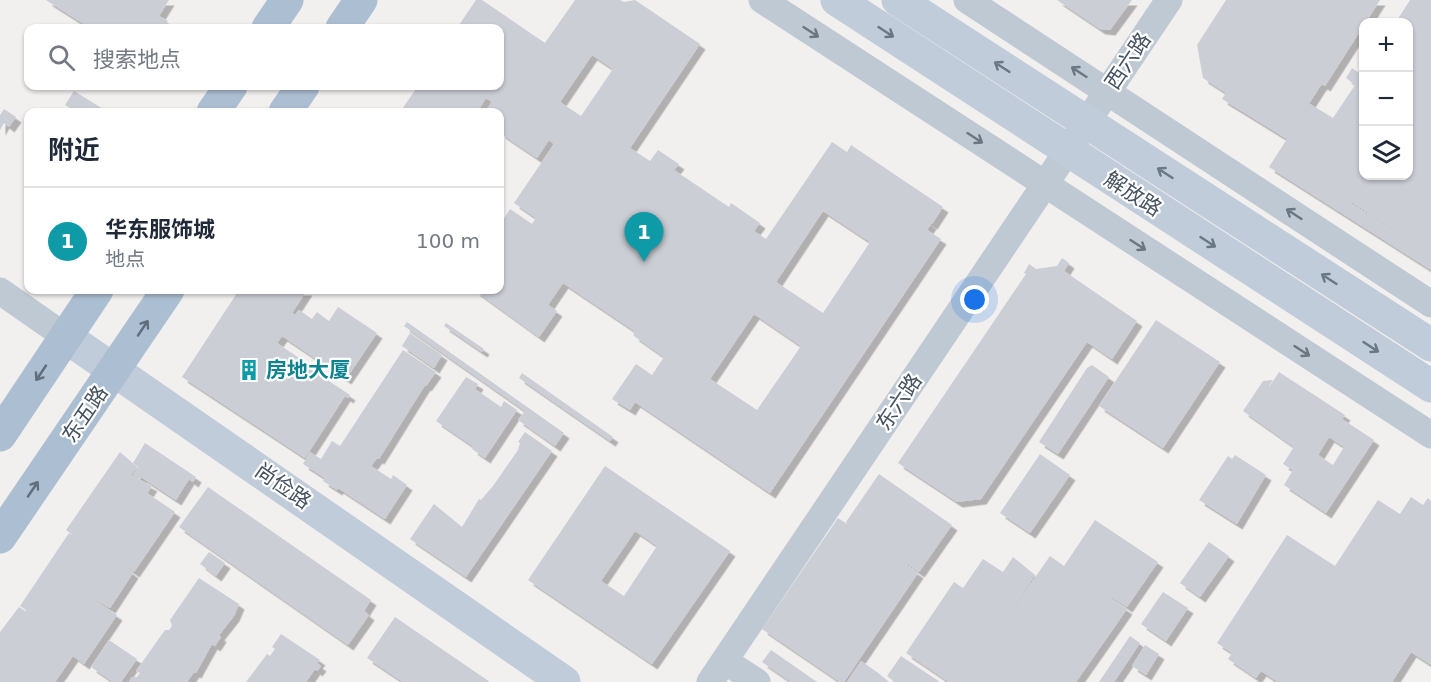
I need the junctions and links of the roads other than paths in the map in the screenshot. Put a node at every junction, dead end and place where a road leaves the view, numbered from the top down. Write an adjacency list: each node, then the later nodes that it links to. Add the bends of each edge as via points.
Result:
1 (287, 0): 8 (main road)
2 (361, 0): 9 (main road)
3 (762, 0): 17 (street, one-way to 17)
4 (837, 0): 16 (main road, 解放路, one-way to 16)
5 (898, 0): 15 (main road, 解放路, one-way to 5)
6 (967, 0): 12 (street, one-way to 6)
7 (1169, 0): 12 (street, 西六路)
8 (271, 24)
9 (345, 24)
10 (228, 90): 13 (main road)
11 (300, 90): 14 (main road)
12 (1108, 92): 15 (street, 西六路); 21 (street, one-way to 12)
13 (216, 108)
14 (288, 108)
15 (1087, 122): 16 (street, 东六路); 23 (main road, 解放路, one-way to 15)
16 (1068, 151): 17 (street, 东六路); 25 (main road, 解放路, one-way to 25)
17 (1046, 184): 27 (street, one-way to 27); 29 (street, 东六路)
18 (0, 291): 22 (street, 尚俭路)
19 (94, 294): 22 (main road)
20 (165, 294): 24 (main road, 东五路, one-way to 20)
21 (1431, 304)
22 (66, 337): 24 (main road, 尚俭路); 26 (main road, one-way to 26)
23 (1431, 345)
24 (115, 369): 28 (main road, 东五路, one-way to 24); 30 (main road, 尚俭路)
25 (1431, 386)
26 (0, 435)
27 (1431, 435)
28 (0, 537)
29 (718, 672): 31 (street)
30 (564, 682)
31 (757, 682)

